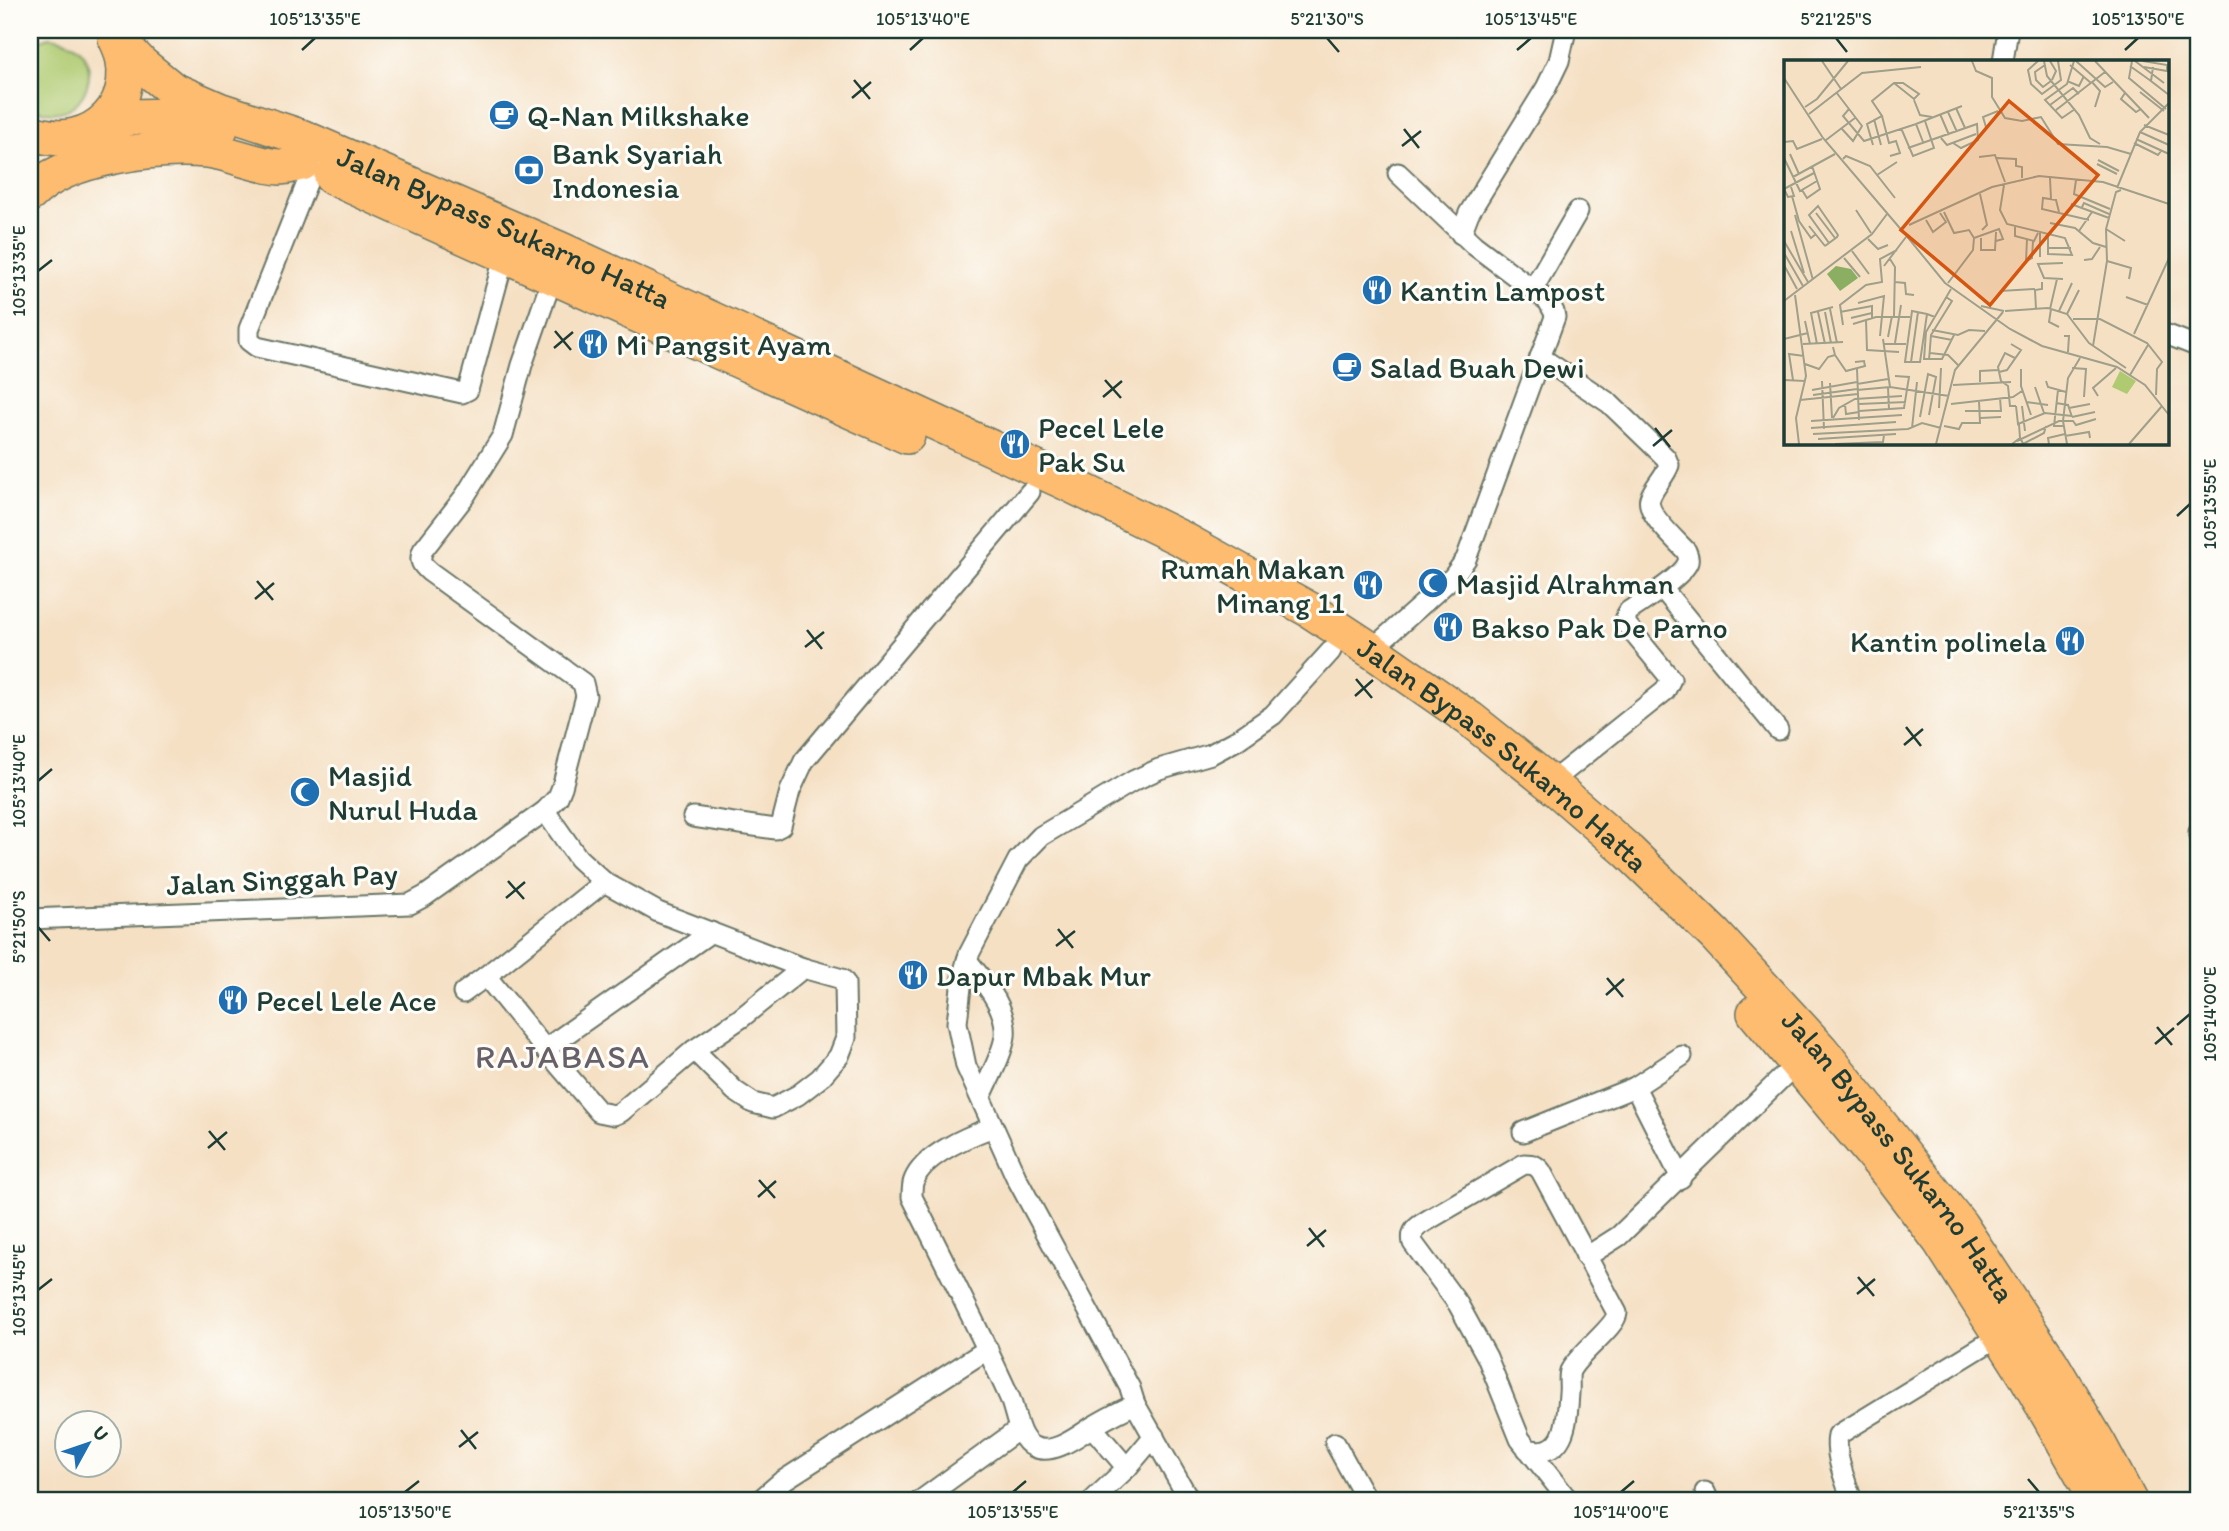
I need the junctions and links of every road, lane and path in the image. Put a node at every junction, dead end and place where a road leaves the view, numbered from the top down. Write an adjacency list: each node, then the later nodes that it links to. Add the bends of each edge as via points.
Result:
1 (1566, 30): 12 (street, via 1546,88 1469,213)
2 (2008, 30): 4 (street)
3 (120, 32): 6 (highway, via 125,82 118,103); 7 (highway, Jalan Bypass Sukarno Hatta, via 141,64 173,90)
4 (2003, 60)
5 (30, 132): 6 (highway, via 51,138)
6 (86, 132): 7 (highway, Jalan Bypass Sukarno Hatta, via 130,117 171,116); 8 (highway, Jalan Bypass Sukarno Hatta)
7 (305, 156): 10 (highway, via 281,167 209,150 152,149 61,172); 13 (highway, Jalan Bypass Sukarno Hatta); 13 (street, via 249,329 249,341 257,347 462,393 468,390); 19 (highway, Jalan Bypass Sukarno Hatta, via 561,250)
8 (30, 157)
9 (1398, 173): 12 (street)
10 (30, 194)
11 (1578, 211): 15 (street)
12 (1461, 234): 15 (street)
13 (505, 254): 14 (highway, Jalan Bypass Sukarno Hatta)
14 (553, 276): 19 (highway, Jalan Bypass Sukarno Hatta); 27 (street, Jalan Singgah Pay, via 503,435 465,496 423,550 420,562 583,683 586,696 562,787)
15 (1533, 289): 18 (street, via 1548,302 1555,317)
16 (2170, 336): 17 (street)
17 (2199, 347)
18 (1540, 357): 22 (street, via 1609,403 1666,458 1666,473 1648,505 1689,559); 23 (street, via 1466,559 1453,577)
19 (859, 402): 20 (highway, Jalan Bypass Sukarno Hatta)
20 (902, 421): 21 (highway, Jalan Bypass Sukarno Hatta); 23 (highway, Jalan Bypass Sukarno Hatta, via 1060,480 1182,539 1310,610)
21 (1030, 492): 24 (highway, Jalan Bypass Sukarno Hatta, via 1201,575); 28 (street, via 804,761 781,826 775,829)
22 (1661, 588): 25 (street); 26 (street, via 1629,611 1626,624 1671,679 1670,685)
23 (1371, 650): 26 (highway, Jalan Bypass Sukarno Hatta, via 1471,719)
24 (1331, 651): 32 (street, via 1273,715 1237,740 1133,781 1041,836 1018,860); 39 (highway, Jalan Bypass Sukarno Hatta, via 1458,735 1537,799 1700,949)
25 (1778, 730)
26 (1550, 783): 63 (highway, Jalan Bypass Sukarno Hatta, via 1715,935 1819,1049 1943,1202 2050,1362)
27 (545, 811): 29 (street, via 578,858); 30 (street, Jalan Singgah Pay, via 410,904)
28 (694, 817)
29 (604, 883): 31 (street, via 658,912); 34 (street)
30 (30, 919)
31 (711, 932): 33 (street); 36 (street)
32 (967, 960): 41 (street, via 957,1023 966,1066); 41 (street, via 988,988 1005,1023 1005,1039)
33 (803, 968): 37 (street); 37 (street, via 845,983 846,1038 839,1056 798,1095 774,1108 753,1103)
34 (486, 976): 35 (street); 36 (street)
35 (463, 993)
36 (545, 1049): 37 (street, via 599,1112 614,1115)
37 (694, 1050)
38 (1682, 1056): 40 (street)
39 (1798, 1062): 44 (street); 46 (highway, Jalan Bypass Sukarno Hatta, via 1941,1242)
40 (1635, 1087): 43 (street); 44 (street)
41 (981, 1097): 42 (street)
42 (993, 1127): 47 (street, via 931,1160 913,1181 912,1197); 48 (street)
43 (1523, 1132)
44 (1681, 1178): 45 (street, via 1619,1236)
45 (1586, 1257): 53 (street, via 1617,1319 1570,1372 1559,1443 1539,1452); 53 (street, via 1541,1171 1530,1164 1416,1227 1412,1235 1487,1357)
46 (2001, 1335): 61 (street, via 1838,1435 1839,1457); 62 (highway, Jalan Bypass Sukarno Hatta)
47 (988, 1349): 50 (street); 55 (street, via 781,1482)
48 (1135, 1404): 49 (street); 51 (street)
49 (1092, 1427): 50 (street, via 1049,1449 1035,1448); 54 (street)
50 (1019, 1429): 56 (street)
51 (1154, 1436): 54 (street); 58 (street)
52 (1335, 1443): 59 (street)
53 (1527, 1448): 60 (street)
54 (1127, 1468): 57 (street)
55 (759, 1501)
56 (920, 1501)
57 (1092, 1501)
58 (1190, 1501)
59 (1367, 1501)
60 (1569, 1501)
61 (1852, 1501)
62 (2098, 1501)
63 (2129, 1501)

